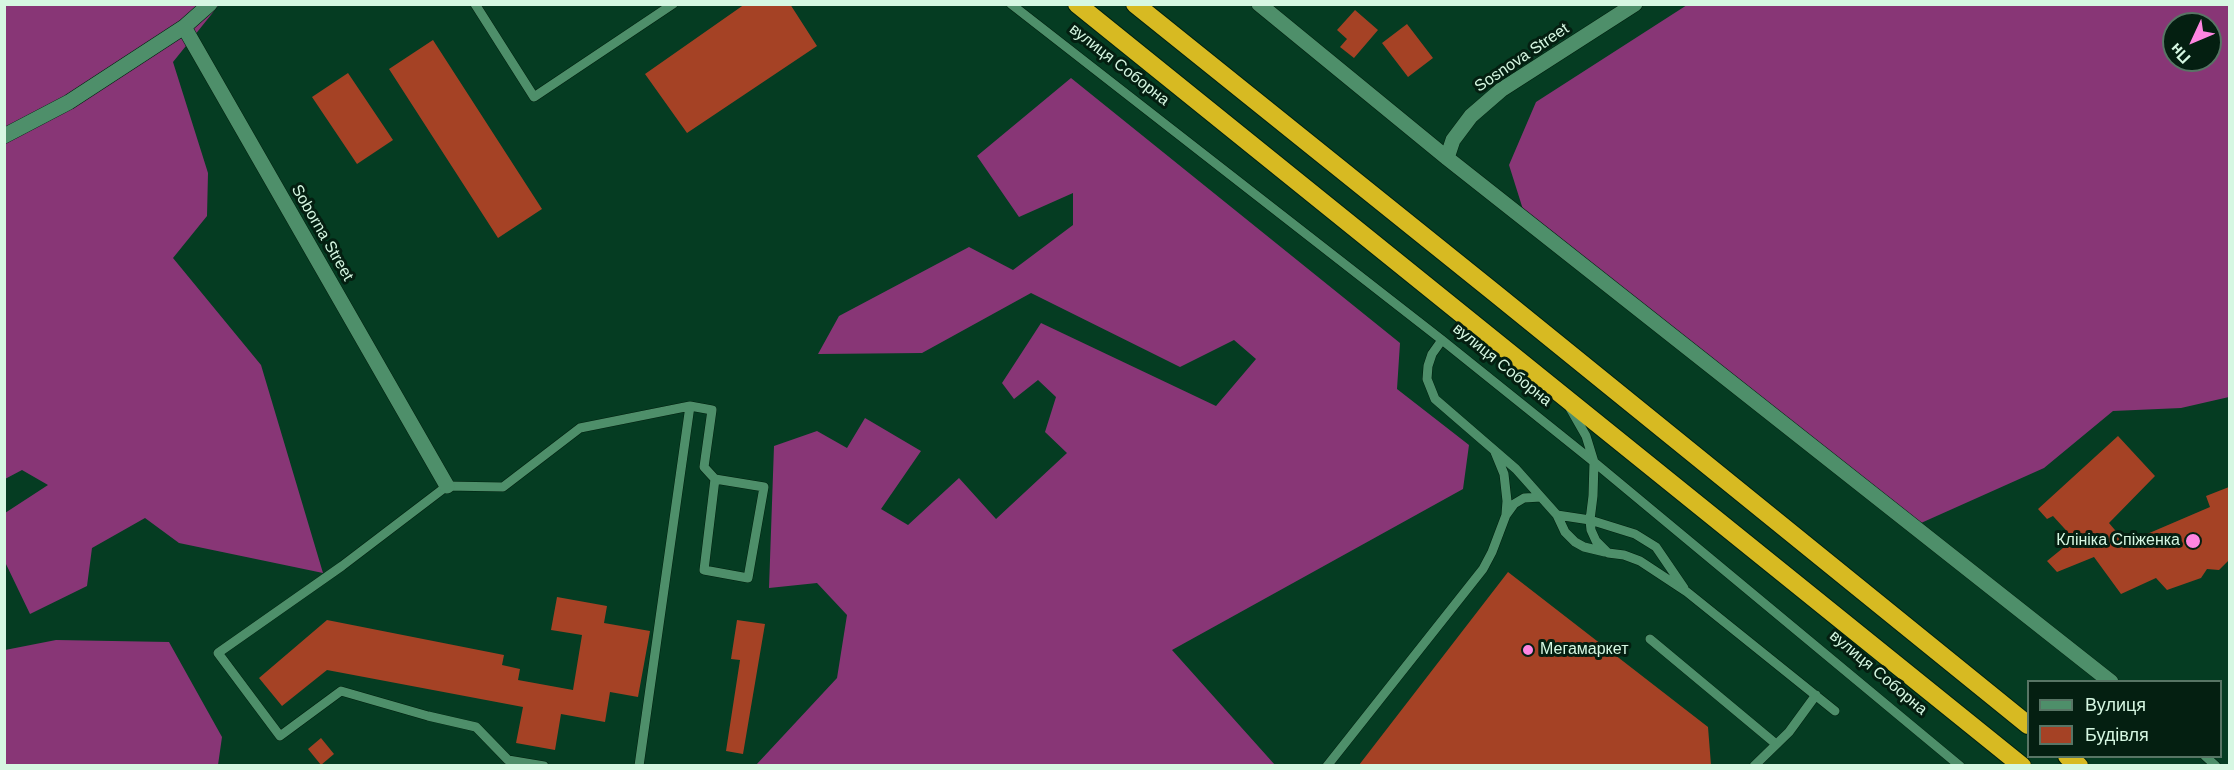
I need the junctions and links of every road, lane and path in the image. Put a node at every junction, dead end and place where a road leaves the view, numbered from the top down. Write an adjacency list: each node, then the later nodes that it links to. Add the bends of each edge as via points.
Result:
1 (210, 4): 9 (street)
2 (475, 4): 3 (lane, via 534,97)
3 (674, 4)
4 (1011, 4): 12 (lane, вулиця Соборна)
5 (1077, 4): 13 (highway)
6 (1135, 4): 29 (highway)
7 (1259, 4): 11 (street)
8 (1635, 4): 11 (street, Sosnova Street, via 1501,90 1471,116 1453,140)
9 (183, 27): 10 (street, via 69,102); 18 (street, Soborna Street)
10 (4, 136)
11 (1447, 158): 26 (street)
12 (1442, 340): 15 (lane, via 1428,366 1427,379 1435,399); 16 (lane, вулиця Соборна)
13 (1563, 395): 16 (lane, via 1586,436); 36 (highway)
14 (690, 406): 17 (lane, via 712,410 704,467); 18 (lane, via 580,429 503,487); 32 (lane)
15 (1494, 450): 19 (lane); 20 (lane, via 1504,474)
16 (1594, 462): 22 (lane); 35 (lane, вулиця Соборна)
17 (715, 479): 17 (lane, via 704,570 748,578 764,488)
18 (447, 486): 31 (lane, via 218,653 280,736 341,691 476,727 508,760)
19 (1540, 497): 20 (lane, via 1524,498); 21 (lane)
20 (1506, 515): 33 (lane, via 1483,569)
21 (1557, 515): 22 (lane); 23 (lane, via 1575,542)
22 (1590, 520): 23 (lane, via 1596,541); 24 (lane, via 1635,534 1656,547)
23 (1608, 553): 24 (lane, via 1640,561)
24 (1687, 592): 27 (lane)
25 (1650, 639): 30 (lane)
26 (2110, 680)
27 (1816, 695): 28 (lane); 30 (lane)
28 (1835, 711)
29 (2025, 719)
30 (1776, 744): 34 (lane)
31 (544, 765)
32 (639, 765)
33 (1327, 765)
34 (1754, 765)
35 (1960, 765)
36 (2022, 765)

